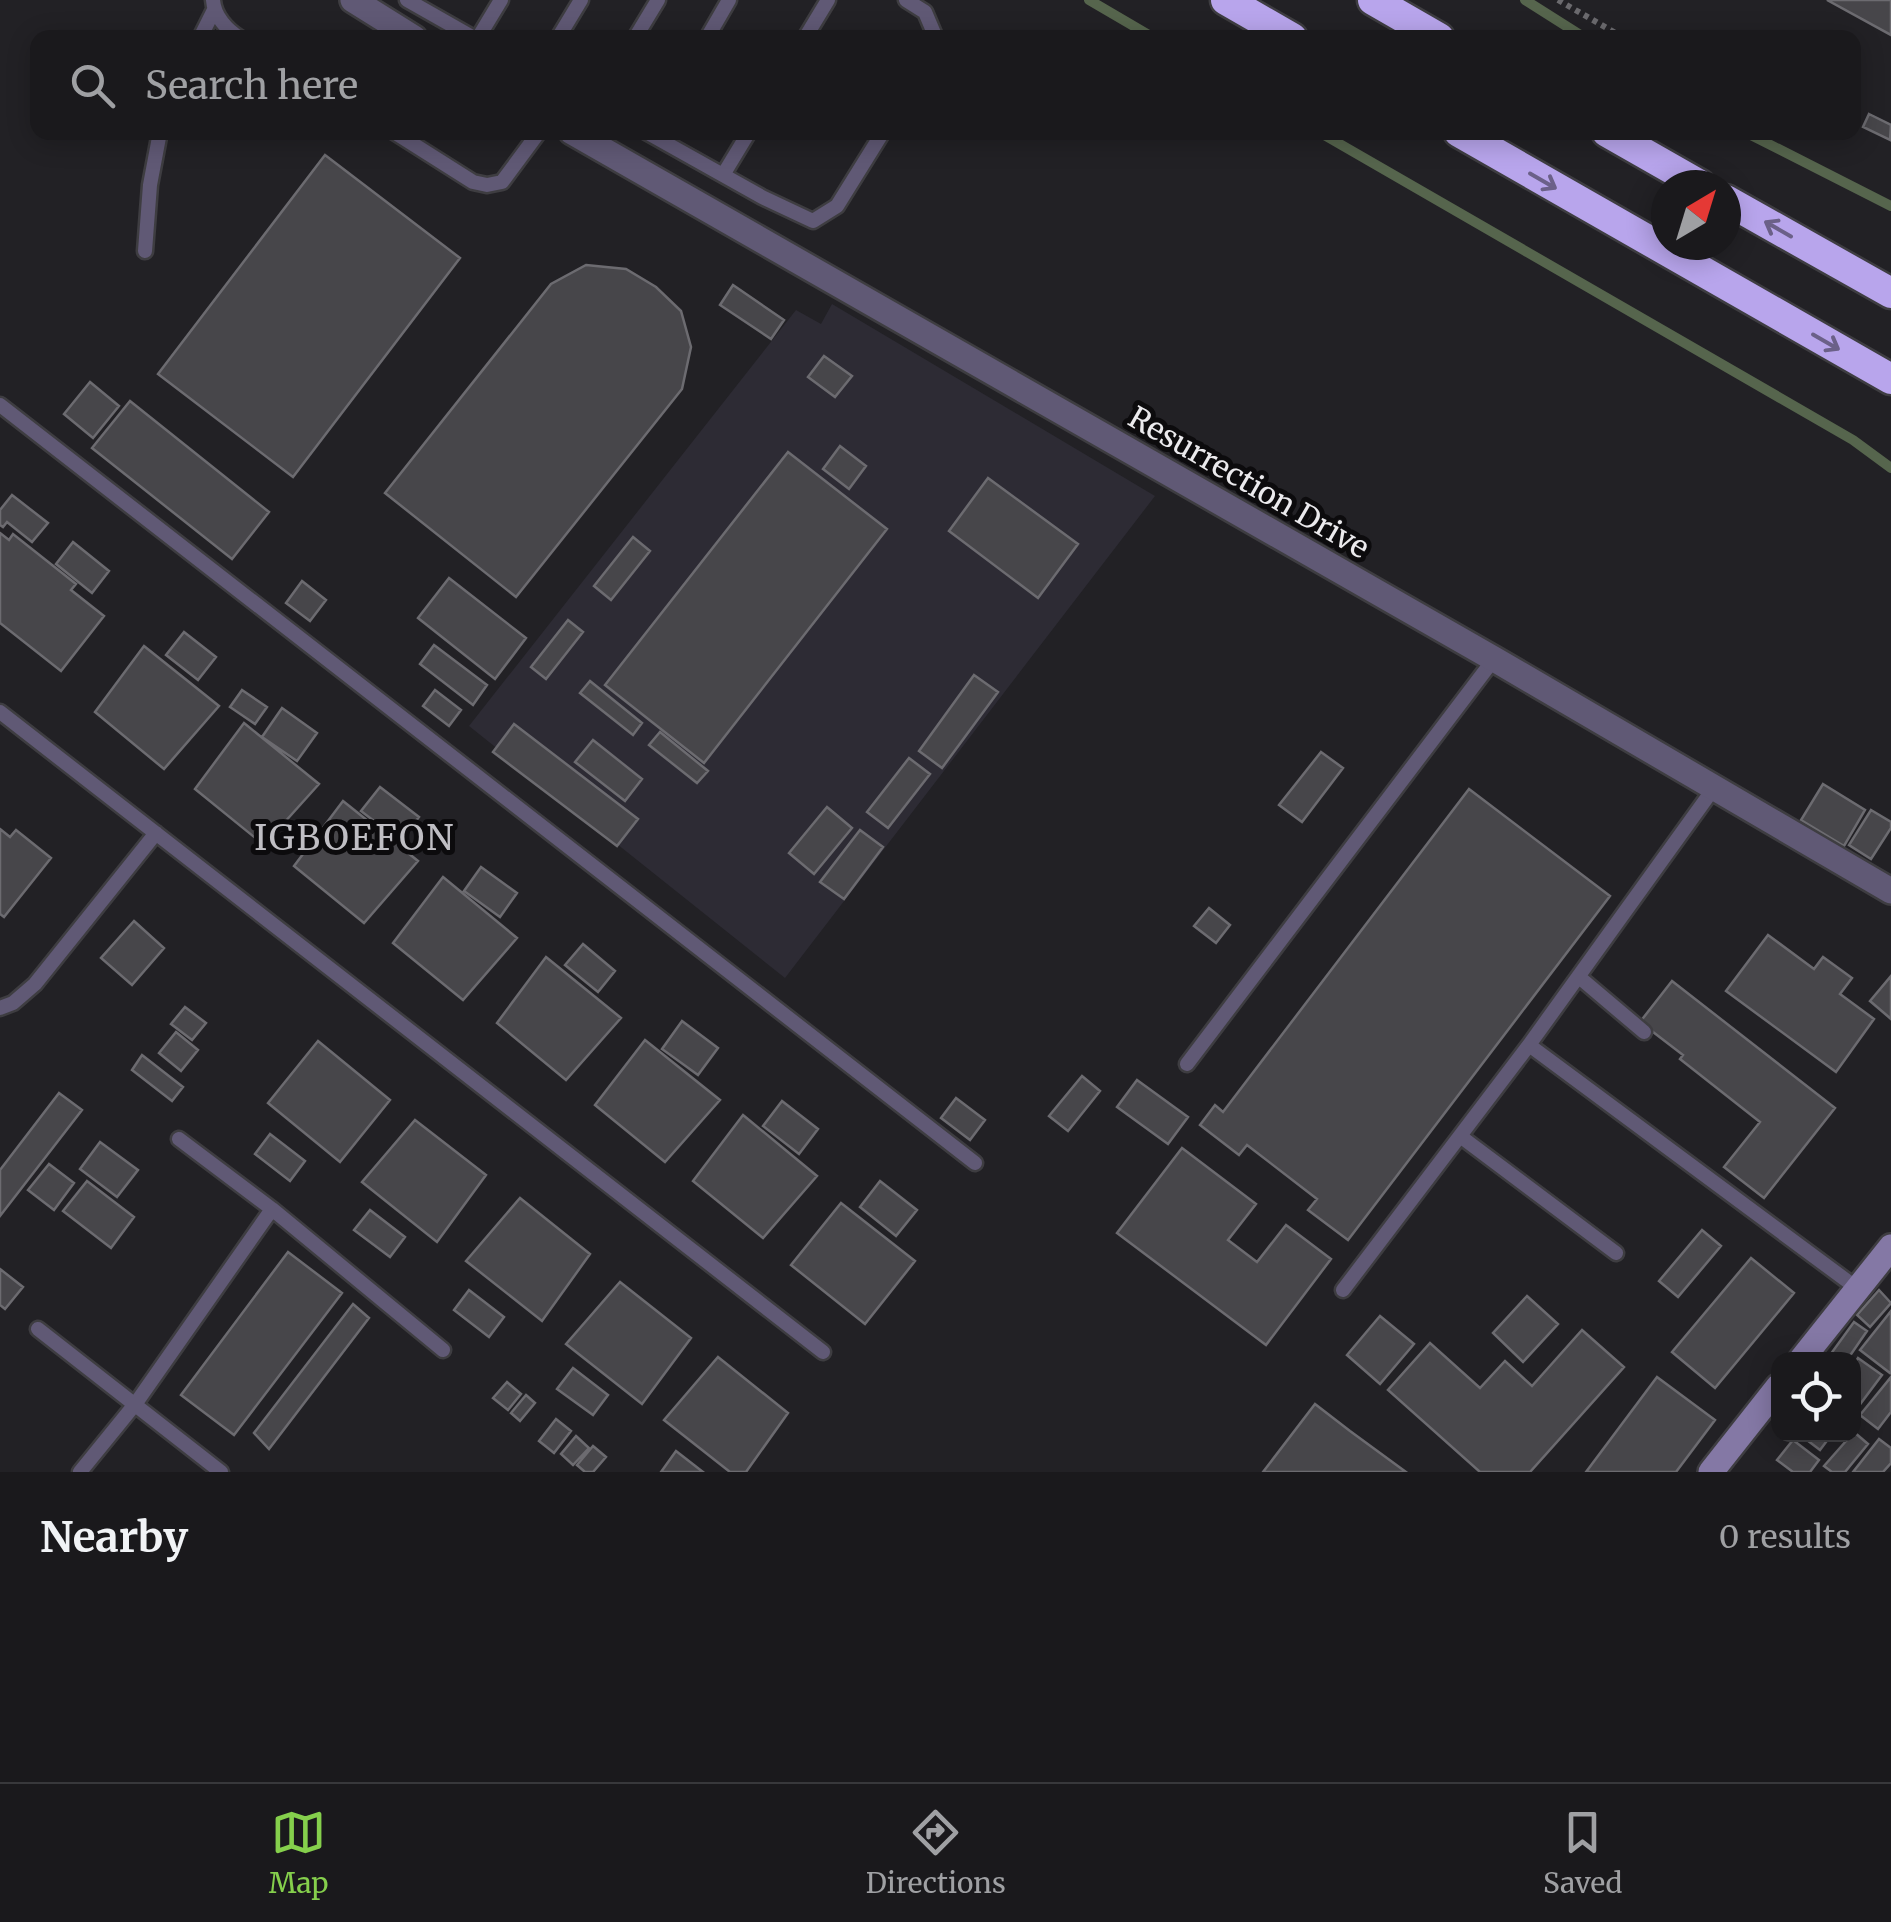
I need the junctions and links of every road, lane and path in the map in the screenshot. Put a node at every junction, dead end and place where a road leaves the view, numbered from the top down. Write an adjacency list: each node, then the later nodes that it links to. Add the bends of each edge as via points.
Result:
1 (353, 0): 15 (street)
2 (501, 0): 17 (lane)
3 (581, 0): 18 (lane)
4 (658, 0): 19 (lane)
5 (729, 0): 20 (lane)
6 (828, 0): 21 (lane)
7 (906, 0): 22 (lane, via 925,12)
8 (1226, 0): 23 (highway)
9 (1558, 0): 25 (path)
10 (412, 1): 16 (lane)
11 (1391, 4): 24 (highway)
12 (214, 5): 13 (lane); 14 (lane)
13 (203, 30)
14 (229, 30)
15 (401, 30)
16 (462, 30)
17 (481, 30)
18 (563, 30)
19 (640, 30)
20 (712, 30)
21 (810, 30)
22 (933, 30)
23 (1278, 30)
24 (1428, 30)
25 (1610, 30)
26 (159, 140): 38 (lane)
27 (407, 140): 28 (lane, via 487,185 502,182)
28 (534, 140)
29 (586, 140): 42 (street, Resurrection Drive)
30 (661, 140): 36 (lane)
31 (744, 140): 36 (lane)
32 (878, 140): 36 (lane, via 837,206 813,221)
33 (1473, 140): 40 (highway, one-way to 40)
34 (1621, 140): 35 (highway)
35 (1674, 170)
36 (723, 175)
37 (1741, 208): 39 (highway, one-way to 37)
38 (145, 251)
39 (1891, 293)
40 (1891, 379)
41 (0, 405): 54 (lane)
42 (1494, 659): 44 (street, Resurrection Drive); 51 (lane)
43 (0, 712): 45 (lane)
44 (1714, 788): 46 (street, Resurrection Drive); 47 (lane)
45 (156, 833): 48 (lane, via 36,984); 62 (lane)
46 (1891, 891)
47 (1579, 977): 49 (lane); 50 (lane)
48 (0, 1008)
49 (1644, 1032)
50 (1528, 1045): 52 (lane); 58 (lane)
51 (1187, 1064)
52 (1460, 1136): 57 (lane); 59 (lane)
53 (179, 1140): 55 (lane)
54 (976, 1163)
55 (272, 1210): 61 (lane); 65 (lane)
56 (1891, 1247): 58 (street)
57 (1616, 1254)
58 (1858, 1288): 63 (street)
59 (1343, 1290)
60 (38, 1330): 65 (lane)
61 (444, 1350)
62 (823, 1352)
63 (1807, 1352)
64 (1771, 1396): 68 (street)
65 (136, 1402): 66 (lane); 67 (lane)
66 (80, 1472)
67 (221, 1472)
68 (1710, 1472)

